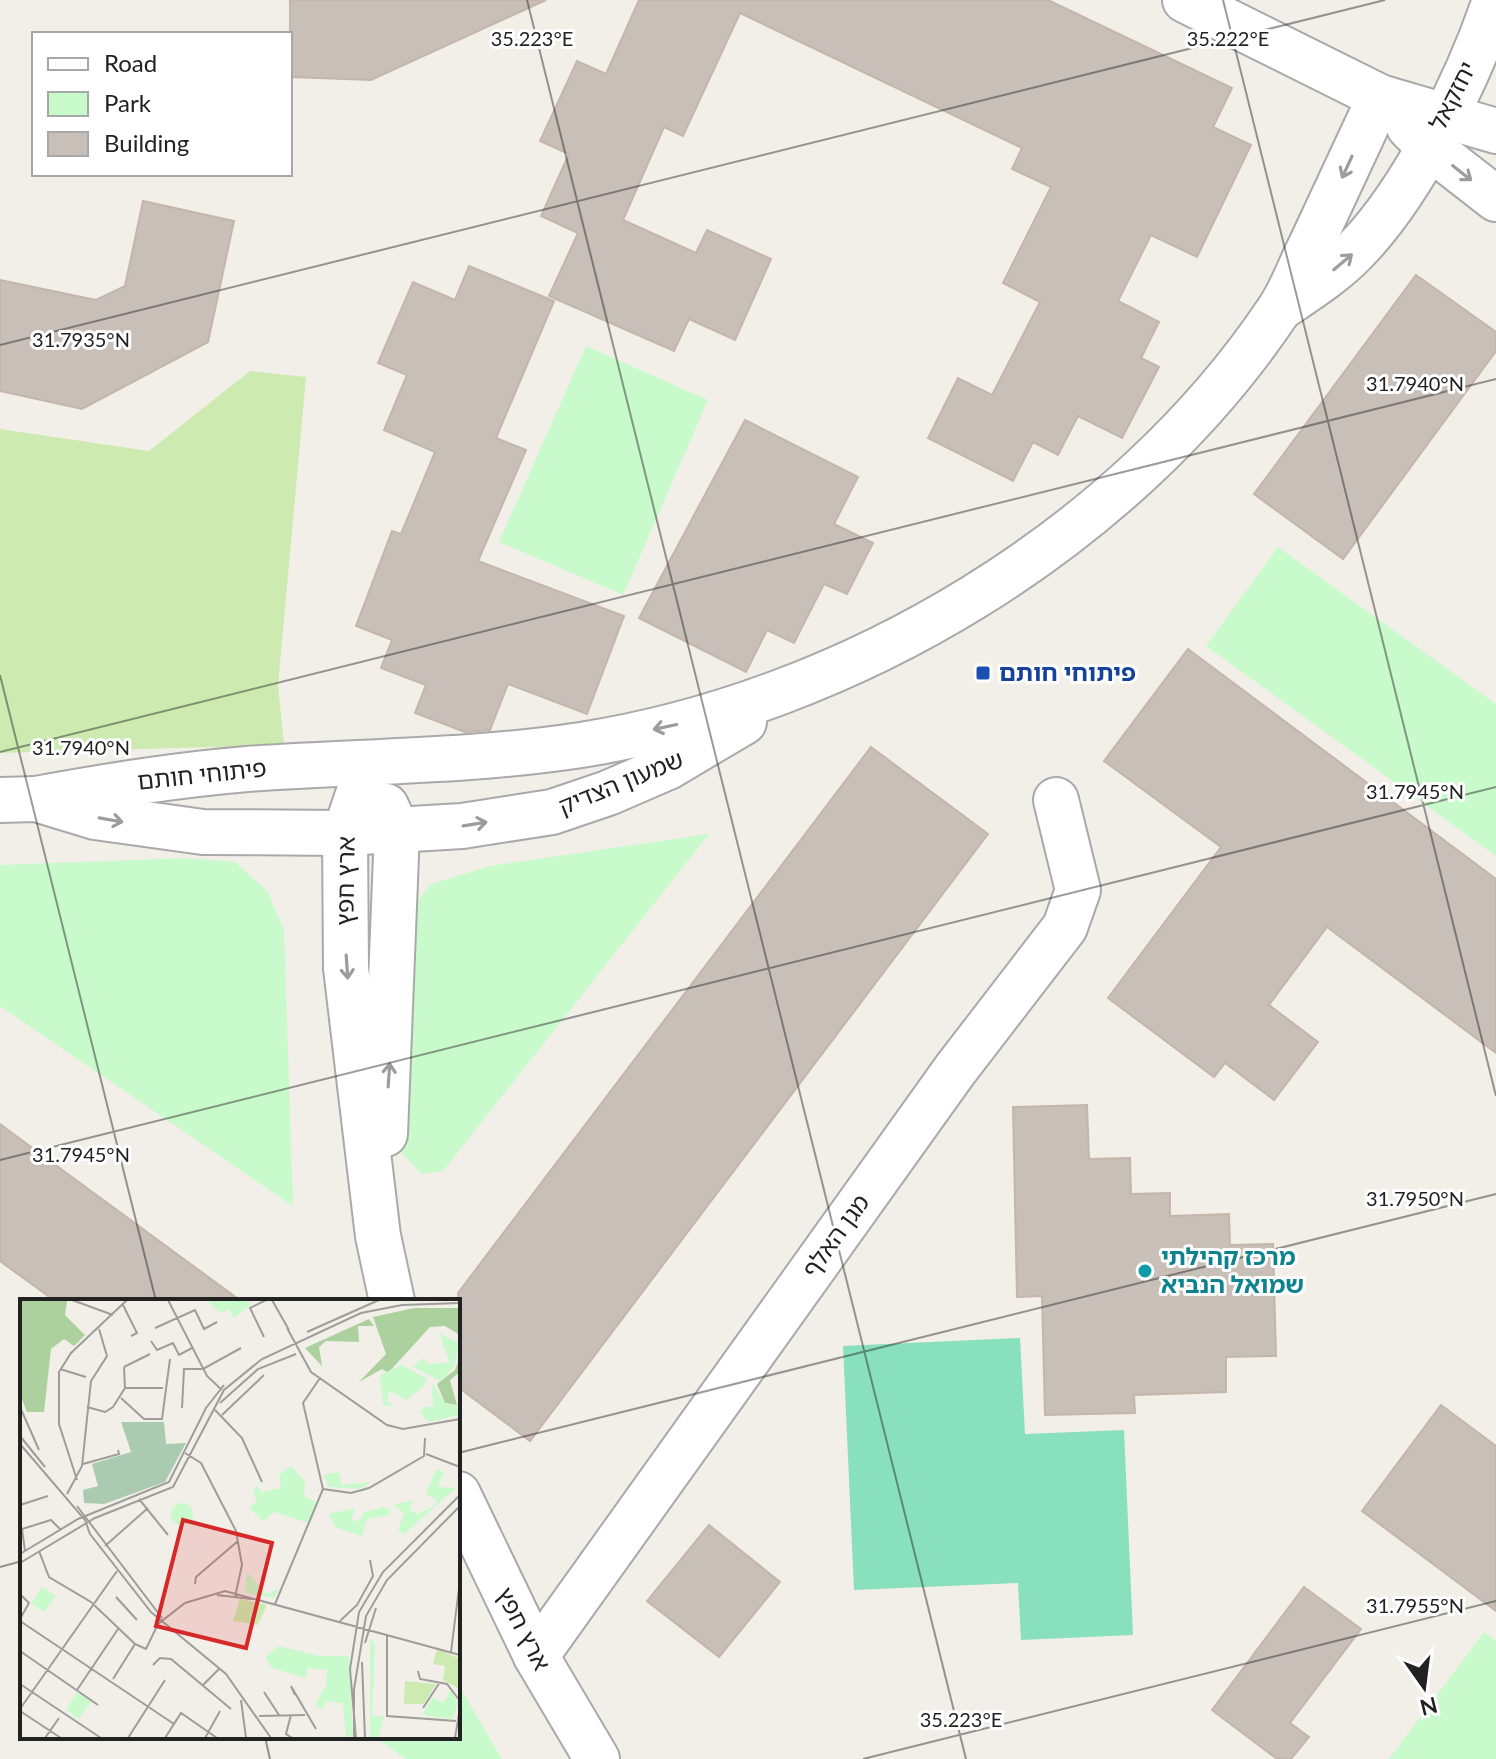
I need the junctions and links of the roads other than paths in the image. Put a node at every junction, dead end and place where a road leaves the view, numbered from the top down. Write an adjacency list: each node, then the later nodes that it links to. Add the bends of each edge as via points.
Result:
1 (1185, 0): 3 (street)
2 (1495, 0): 4 (street, יחזקאל)
3 (1380, 97): 4 (street); 7 (street, one-way to 7)
4 (1436, 130): 5 (street); 6 (street, one-way to 6); 7 (street, one-way to 4, via 1355,252 1384,218)
5 (1496, 131)
6 (1496, 199)
7 (1280, 309): 8 (street, via 1166,447 1067,535 975,597)
8 (792, 687): 9 (street, שמעון הצדיק, one-way to 9, via 697,720 583,745); 12 (street, שמעון הצדיק, one-way to 8, via 552,812 608,793 729,733)
9 (368, 765): 10 (street, פיתוחי חותם, via 194,774); 12 (street, ארץ חפץ); 13 (street, ארץ חפץ)
10 (18, 799): 13 (street, שמעון הצדיק, one-way to 13, via 149,827)
11 (1056, 800): 17 (street, מגן האלף, via 1078,890 1065,927 955,1070)
12 (397, 830): 13 (street, שמעון הצדיק); 14 (street, ארץ חפץ, one-way to 12)
13 (345, 833): 14 (street, ארץ חפץ, one-way to 14, via 346,968)
14 (378, 1236): 15 (street, ארץ חפץ)
15 (392, 1299)
16 (460, 1498): 17 (street, ארץ חפץ)
17 (536, 1656): 18 (street, ארץ חפץ)
18 (597, 1759)

